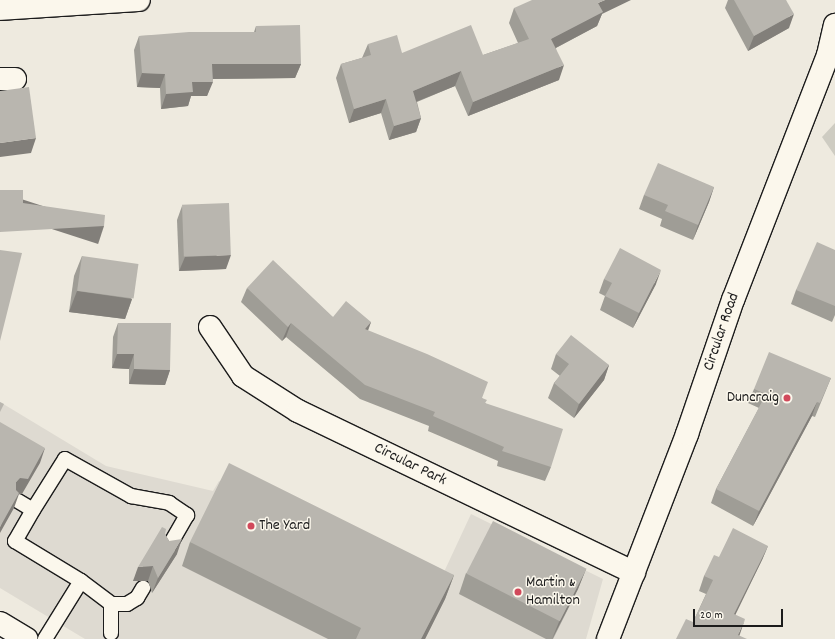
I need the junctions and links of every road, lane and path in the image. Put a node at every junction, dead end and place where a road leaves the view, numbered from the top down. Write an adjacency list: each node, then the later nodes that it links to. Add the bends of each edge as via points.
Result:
1 (138, 0): 2 (street)
2 (50, 3): 3 (street)
3 (0, 9)
4 (835, 25): 9 (street, Circular Road, via 828,55 733,300 687,434)
5 (210, 327): 9 (street, Circular Park, via 243,376 298,411)
6 (18, 501): 7 (lane)
7 (33, 510): 8 (lane, via 64,459 131,496 169,503 187,515); 10 (lane, via 15,541)
8 (168, 548)
9 (634, 573): 17 (street, Circular Road)
10 (81, 581): 12 (lane); 16 (lane)
11 (143, 588): 12 (lane, via 137,598 127,604)
12 (111, 604): 14 (lane)
13 (0, 623): 15 (street)
14 (111, 633)
15 (27, 639)
16 (45, 639)
17 (608, 639)

